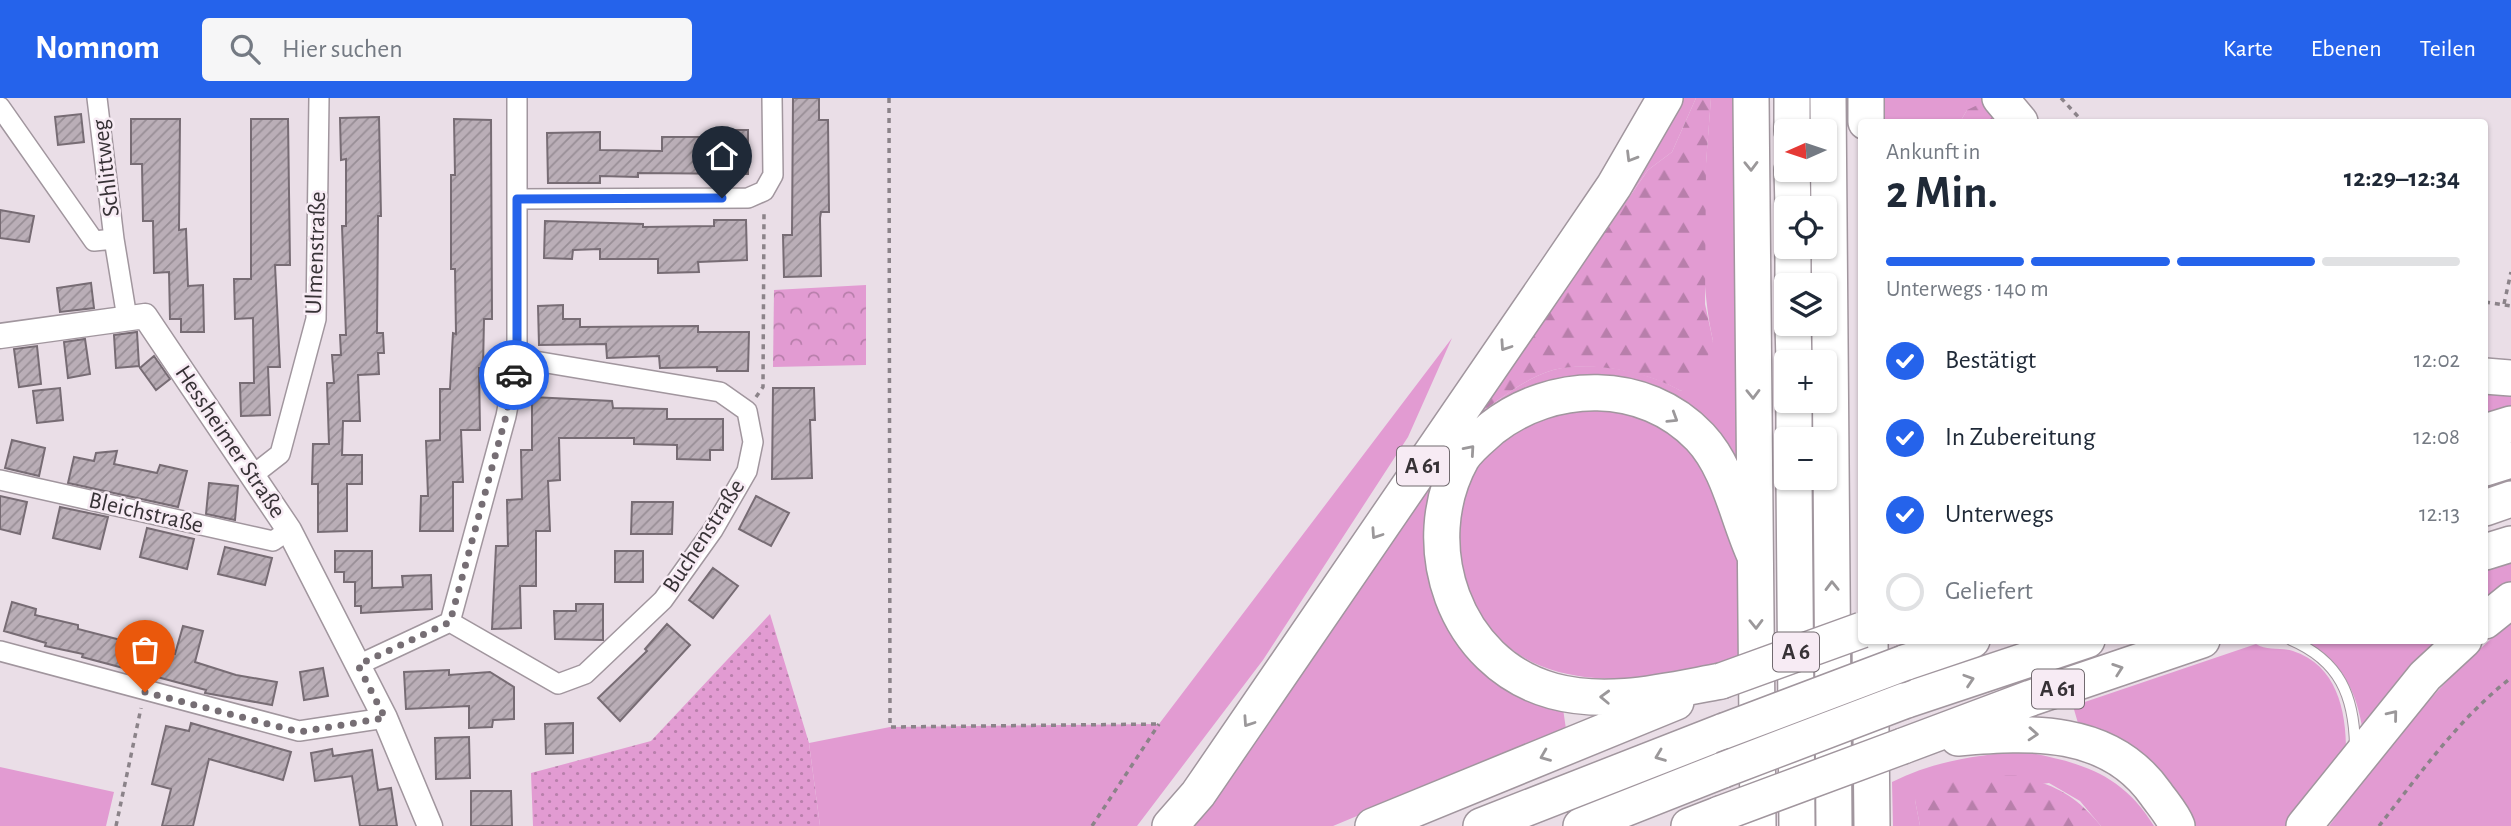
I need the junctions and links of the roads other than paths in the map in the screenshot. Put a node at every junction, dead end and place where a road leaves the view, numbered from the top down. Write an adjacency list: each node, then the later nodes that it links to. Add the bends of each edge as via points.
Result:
1 (97, 98): 16 (street, Schlittweg)
2 (319, 98): 26 (street, Ulmenstraße, via 316,319 279,454)
3 (517, 98): 15 (street)
4 (772, 98): 15 (street, via 773,175 764,191 748,198)
5 (1665, 98): 53 (highway, A 61, one-way to 53, via 1562,264 1198,794)
6 (1751, 98): 34 (highway, one-way to 34)
7 (1791, 98): 12 (highway)
8 (1828, 98): 59 (highway, A 6, one-way to 8)
9 (1866, 98): 13 (highway)
10 (2000, 98): 14 (highway)
11 (0, 107): 16 (street, via 94,241)
12 (1792, 119)
13 (1866, 119)
14 (2018, 119)
15 (517, 199): 19 (street)
16 (114, 239): 17 (street)
17 (127, 318): 18 (street); 26 (street, Hessheimer Straße, via 145,316)
18 (0, 336)
19 (517, 358): 37 (street, via 506,416); 37 (street, Buchenstraße, via 720,392 747,411 753,442 747,471 713,530 663,600 585,674 558,684)
20 (2488, 376): 21 (highway)
21 (2511, 378)
22 (2511, 424): 23 (highway)
23 (2488, 431)
24 (2511, 460): 25 (highway)
25 (2488, 467)
26 (253, 475): 31 (street, Hessheimer Straße)
27 (0, 480): 31 (street, Bleichstraße, via 273,541)
28 (1794, 490): 58 (highway, A 6)
29 (2511, 499): 30 (highway)
30 (2488, 507)
31 (289, 530): 46 (street, Hessheimer Straße)
32 (2511, 544): 33 (highway)
33 (2488, 551)
34 (1755, 556): 47 (highway, one-way to 34, via 1614,698 1552,690 1502,665 1480,645 1455,607 1443,557 1447,496 1463,456 1520,408 1544,398 1605,392 1639,399 1674,416 1699,436 1721,466); 57 (highway, one-way to 57)
35 (2511, 600): 36 (highway)
36 (2488, 619)
37 (450, 622): 46 (street)
38 (1858, 631): 47 (highway, bridge)
39 (1870, 644): 60 (highway)
40 (1960, 644): 55 (highway, one-way to 55, bridge)
41 (2075, 644): 56 (highway, A 61, one-way to 41, bridge, via 1905,702)
42 (2190, 644): 49 (highway, A 61, one-way to 42)
43 (2298, 644): 50 (lane, via 2320,657 2349,695)
44 (2460, 644): 50 (highway, one-way to 44, via 2424,676)
45 (0, 651): 48 (street, via 299,732)
46 (358, 665): 48 (street, Hessheimer Straße)
47 (1721, 681): 54 (highway, one-way to 54)
48 (385, 718): 52 (street, Hessheimer Straße)
49 (1910, 744): 51 (highway, bridge); 61 (highway, one-way to 61, via 2027,732 2067,737 2109,752 2147,780)
50 (2355, 761): 62 (highway)
51 (1705, 820)
52 (430, 826)
53 (1170, 826)
54 (1373, 826)
55 (1481, 826)
56 (1581, 826)
57 (1758, 826)
58 (1797, 826)
59 (1834, 826)
60 (1872, 826)
61 (2177, 826)
62 (2304, 826)

